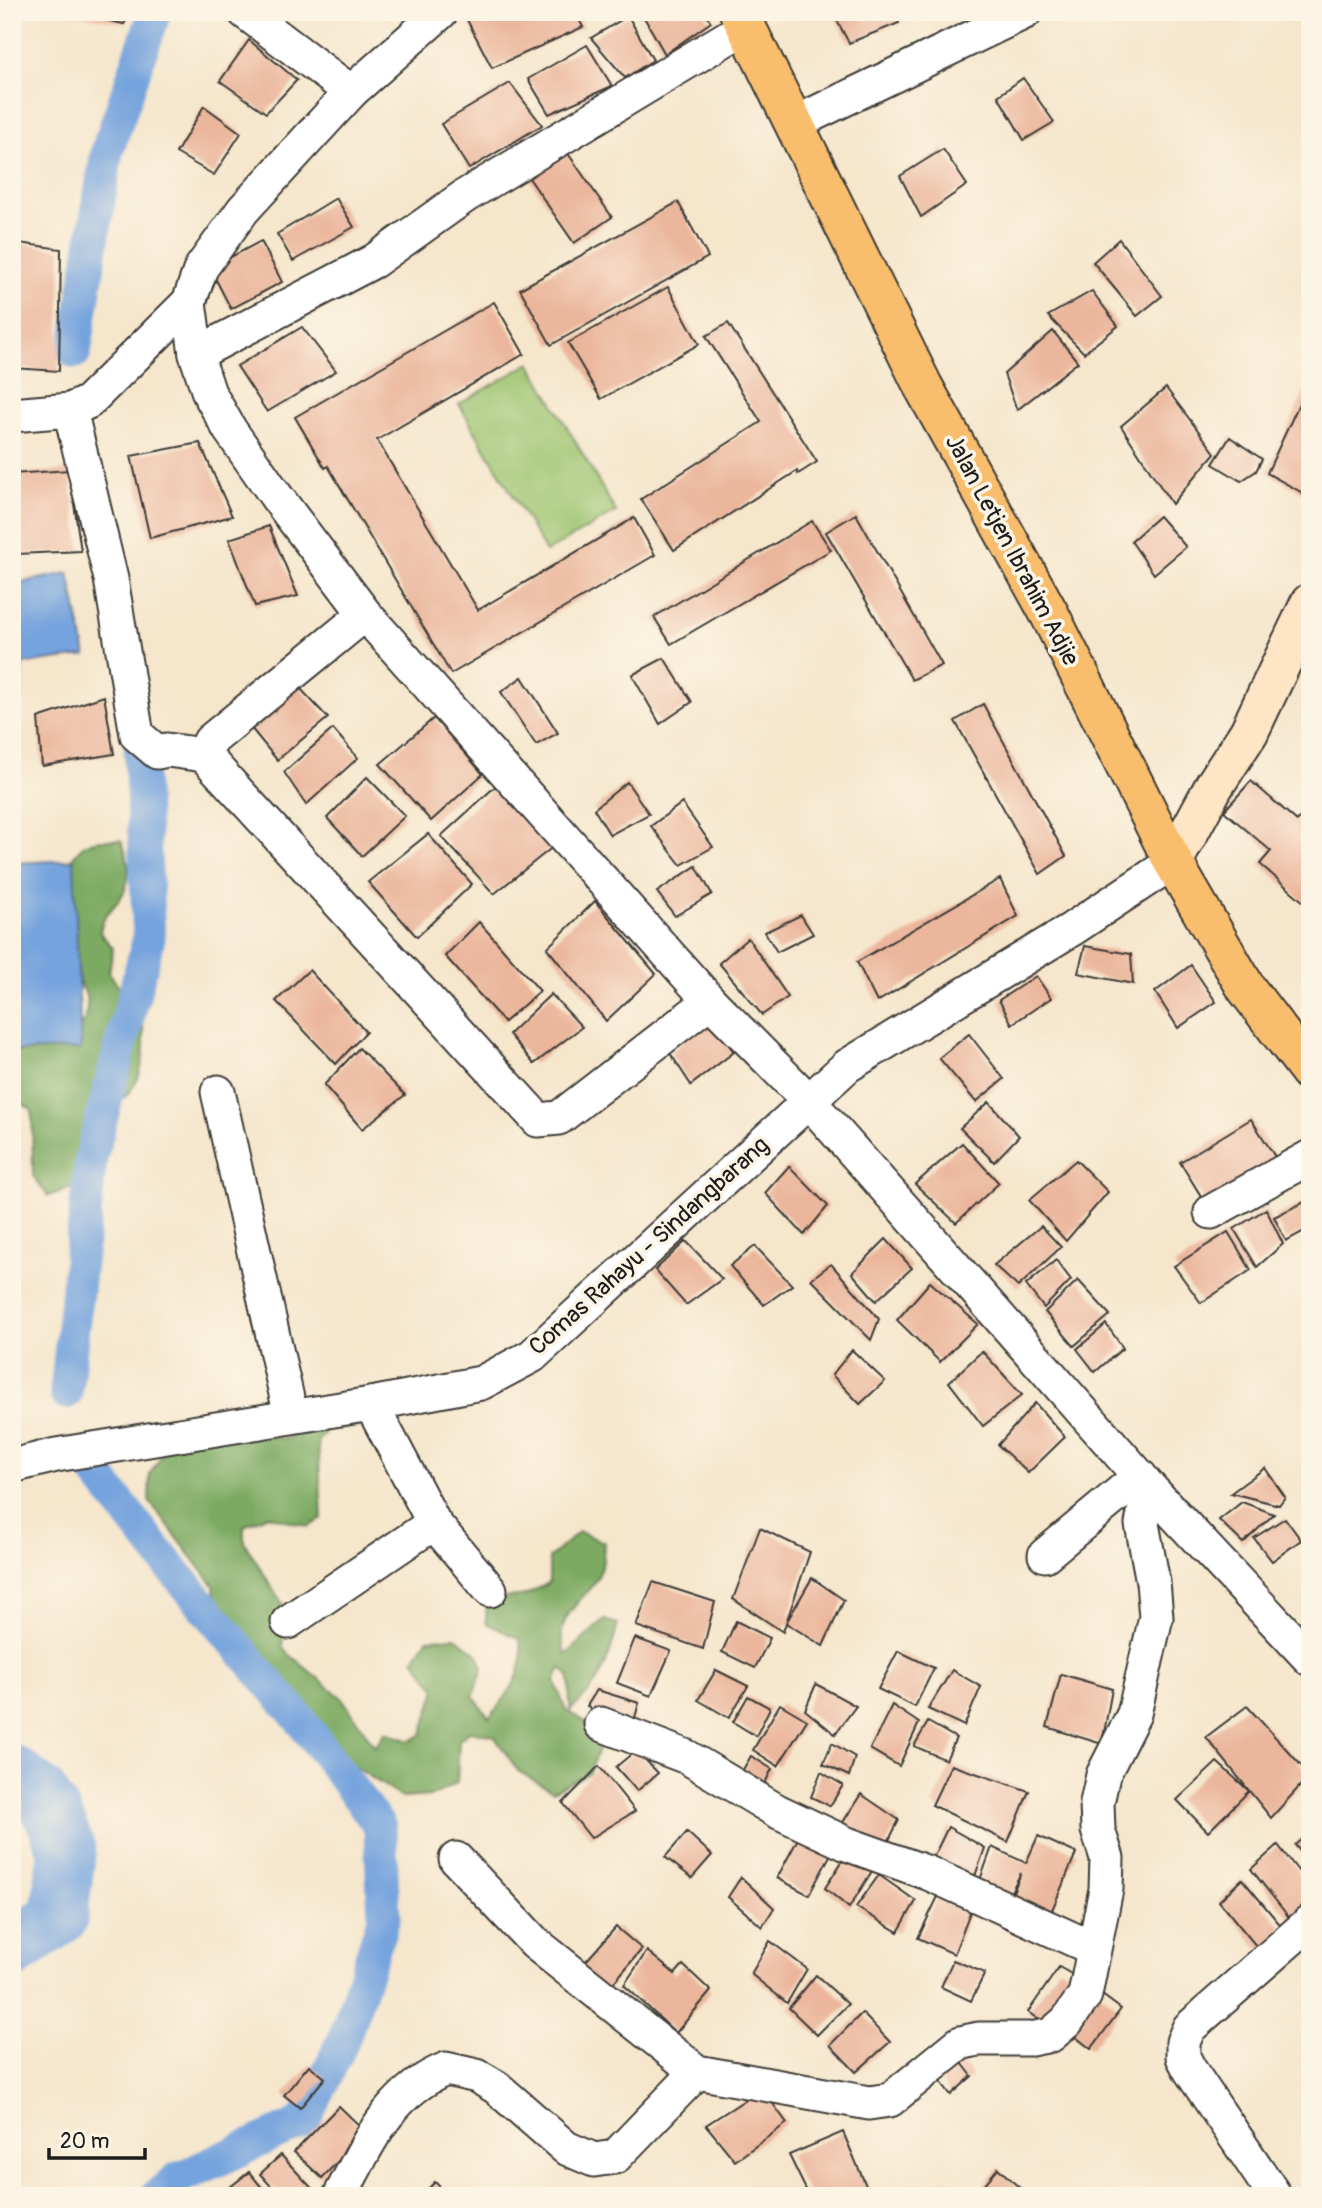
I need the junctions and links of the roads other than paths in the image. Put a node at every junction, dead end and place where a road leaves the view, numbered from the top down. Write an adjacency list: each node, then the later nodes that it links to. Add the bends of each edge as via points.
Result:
1 (245, 12): 5 (street)
2 (441, 12): 5 (street)
3 (1025, 12): 6 (street)
4 (742, 20): 6 (main road, Jalan Letjen Ibrahim Adjie); 8 (street, via 466,196 374,261)
5 (351, 92): 7 (street, via 243,210 201,268)
6 (793, 124): 14 (main road, Jalan Letjen Ibrahim Adjie, via 923,386 1050,615)
7 (189, 302): 8 (street); 9 (street, via 88,402)
8 (196, 354): 12 (street, via 209,393 230,430)
9 (70, 410): 10 (street); 13 (street, via 111,579 137,735 157,752)
10 (12, 415)
11 (1310, 603): 14 (street, via 1248,732)
12 (365, 614): 13 (street, via 210,741); 15 (street)
13 (204, 755): 15 (street, via 538,1120 559,1118)
14 (1173, 862): 16 (main road, Jalan Letjen Ibrahim Adjie, via 1246,989); 18 (street, Comas Rahayu - Sindangbarang, via 847,1066)
15 (710, 1001): 18 (street)
16 (1310, 1072)
17 (218, 1093): 22 (street)
18 (808, 1100): 21 (street, Comas Rahayu - Sindangbarang, via 532,1356 481,1382); 24 (street)
19 (1310, 1157): 20 (street)
20 (1211, 1212)
21 (371, 1404): 22 (street, Comas Rahayu - Sindangbarang); 25 (street)
22 (291, 1416): 23 (street, Comas Rahayu - Sindangbarang)
23 (12, 1465)
24 (1145, 1481): 26 (street); 29 (street); 33 (street, via 1142,1524 1156,1617 1133,1714 1103,1775 1097,1803 1098,1830 1107,1858 1106,1889)
25 (434, 1523): 27 (street); 28 (street)
26 (1045, 1555)
27 (490, 1590)
28 (288, 1622)
29 (1310, 1659)
30 (601, 1724): 33 (street, via 687,1757 777,1811 846,1844 928,1873)
31 (456, 1859): 34 (street, via 535,1942)
32 (1308, 1928): 36 (street, via 1201,2015 1183,2042 1183,2057 1190,2070)
33 (1092, 1948): 34 (street, via 1085,1995 1059,2030 1041,2038 960,2043 890,2100 869,2102)
34 (697, 2071): 35 (street, via 615,2157 594,2160 566,2148 496,2087 477,2076 446,2069 412,2087 393,2104 369,2138)
35 (340, 2196)
36 (1275, 2196)

